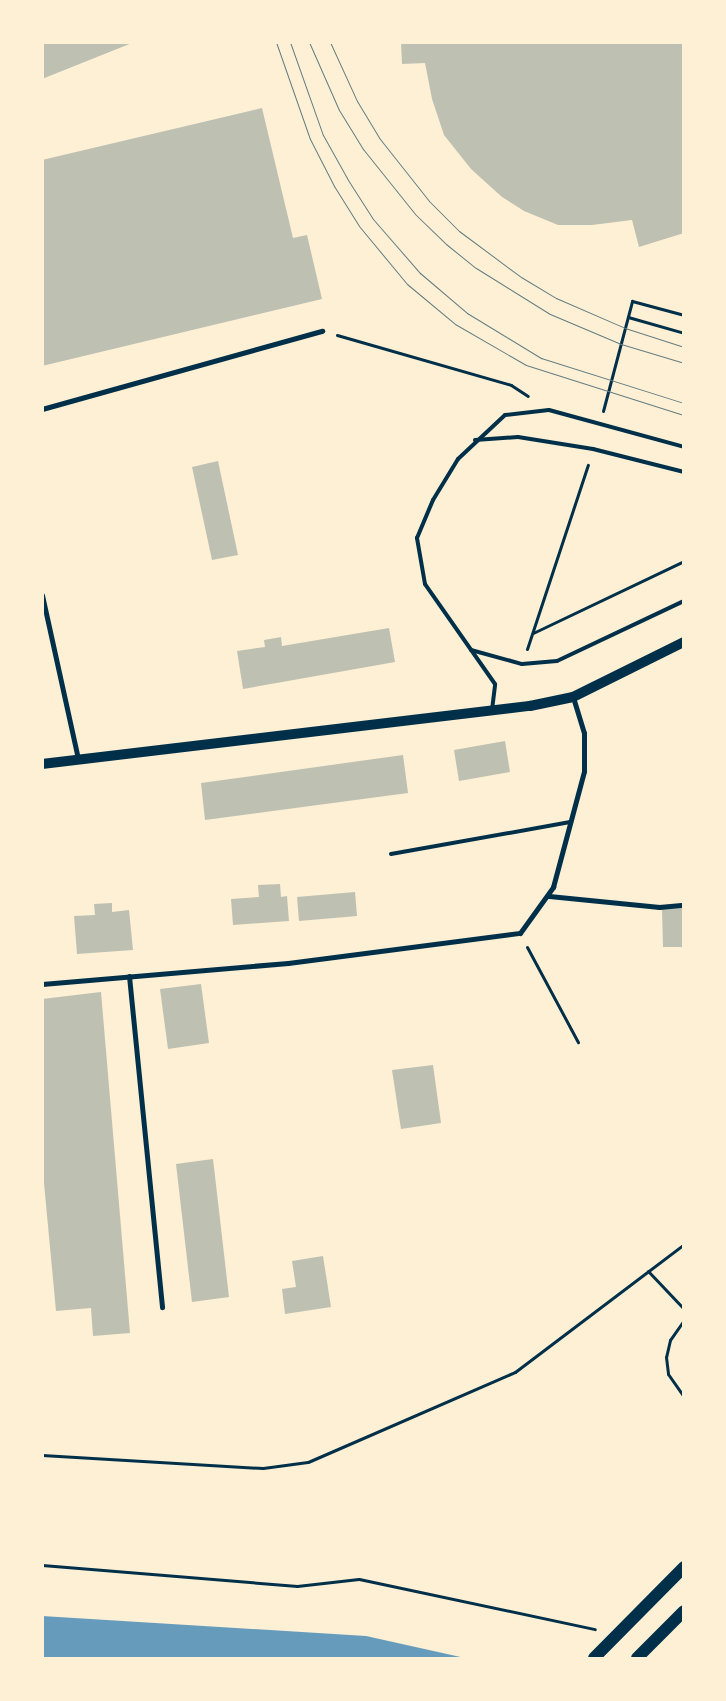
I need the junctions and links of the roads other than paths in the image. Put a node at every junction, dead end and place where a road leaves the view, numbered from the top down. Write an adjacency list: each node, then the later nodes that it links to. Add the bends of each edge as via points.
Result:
1 (322, 331): 2 (street)
2 (42, 409)
3 (476, 440): 4 (lane, via 506,415 549,410); 5 (lane, via 518,437 593,449); 9 (lane, via 458,459 433,500 417,538 425,584)
4 (684, 447)
5 (684, 472)
6 (42, 595): 12 (street)
7 (684, 602): 9 (lane, via 557,661 522,664)
8 (684, 642): 10 (main road)
9 (471, 650): 11 (lane, via 495,684)
10 (573, 697): 11 (main road); 14 (street, via 584,733 584,771)
11 (492, 713): 12 (main road)
12 (78, 759): 13 (main road)
13 (42, 764)
14 (570, 822): 15 (lane); 16 (street)
15 (391, 854)
16 (549, 896): 17 (street, via 659,907); 18 (street, via 520,933 288,963)
17 (684, 905)
18 (129, 976): 19 (street); 20 (street)
19 (42, 984)
20 (162, 1307)
21 (684, 1568): 23 (main road)
22 (684, 1611): 24 (main road)
23 (594, 1658)
24 (637, 1658)

